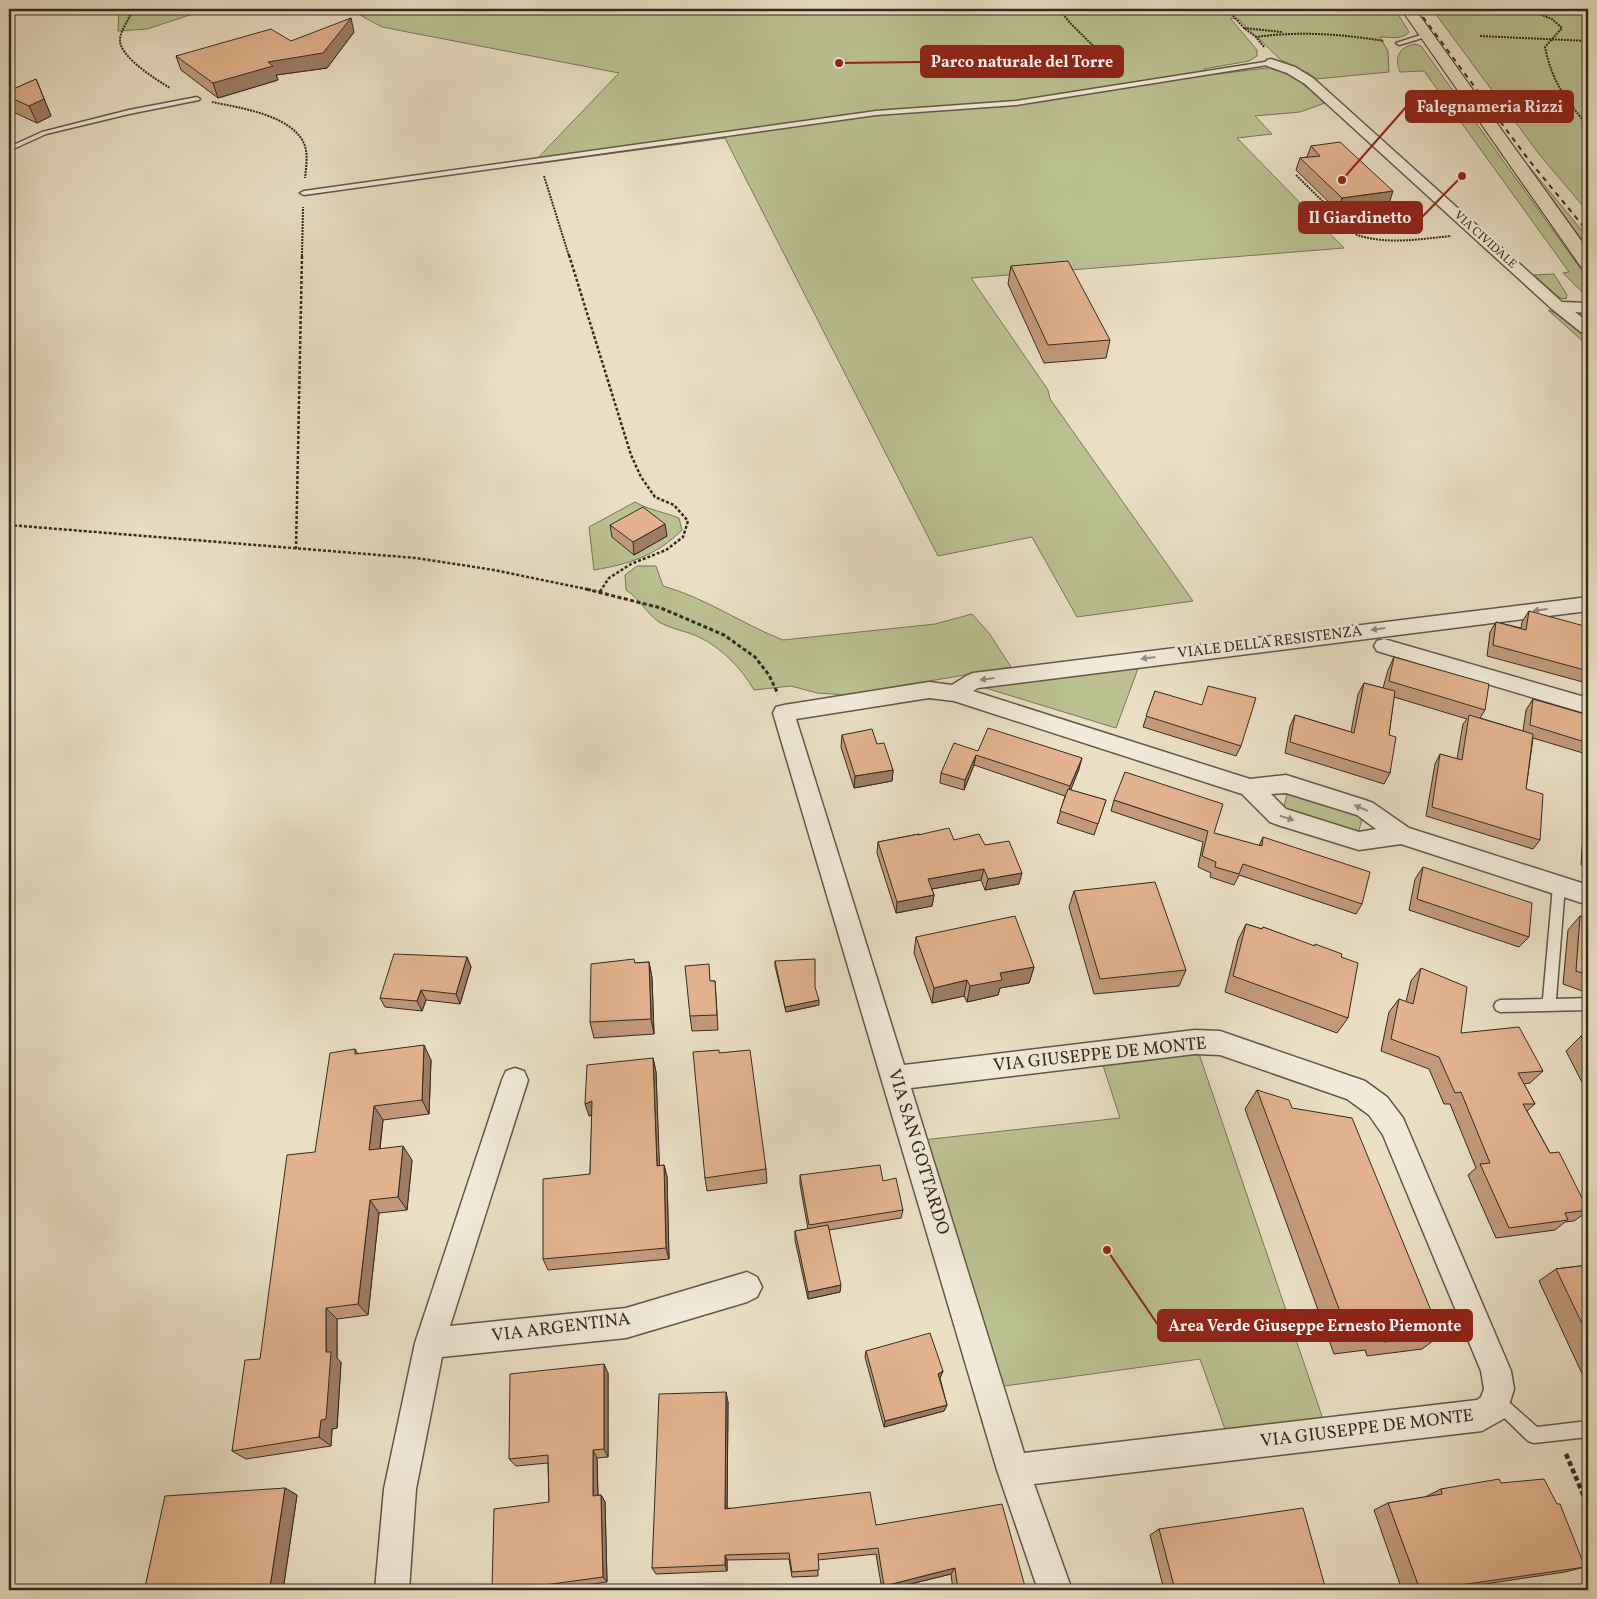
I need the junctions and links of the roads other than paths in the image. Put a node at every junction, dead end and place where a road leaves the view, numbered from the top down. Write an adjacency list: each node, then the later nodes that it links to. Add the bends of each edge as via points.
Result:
1 (1408, 9): 2 (main road)
2 (1427, 35): 3 (lane); 8 (main road)
3 (1398, 44)
4 (1271, 63): 7 (lane, via 1016,102 876,112); 9 (street, VIA CIVIDALE, via 1310,81 1479,234)
5 (197, 99): 6 (lane, via 44,133)
6 (9, 149)
7 (304, 193)
8 (1588, 264)
9 (1551, 306): 10 (street); 11 (street, VIA CIVIDALE)
10 (1588, 308)
11 (1588, 330)
12 (1588, 604): 14 (street, VIALE DELLA RESISTENZA, one-way to 14, via 973,681)
13 (1384, 646): 15 (street, VIALE DELLA RESISTENZA)
14 (955, 693): 16 (street); 23 (street, VIA SAN GOTTARDO, via 929,690 780,701)
15 (1588, 706)
16 (1250, 788): 17 (street, one-way to 16, via 1365,809 1286,784); 17 (street, one-way to 17, via 1278,816 1358,841)
17 (1402, 835): 18 (street)
18 (1559, 886): 19 (street); 21 (lane)
19 (1588, 895)
20 (1588, 1004): 21 (lane)
21 (1549, 1005): 22 (lane)
22 (1500, 1006)
23 (896, 1078): 27 (street, VIA GIUSEPPE DE MONTE, via 1195,1042 1220,1043 1356,1090 1378,1106 1393,1127 1496,1371 1499,1388); 29 (street, VIA SAN GOTTARDO)
24 (515, 1080): 26 (street)
25 (747, 1287): 26 (street, VIA ARGENTINA, via 626,1323)
26 (430, 1343): 30 (street, via 400,1489)
27 (1496, 1400): 28 (lane, via 1534,1435); 29 (street, VIA GIUSEPPE DE MONTE, via 1494,1407 1482,1415)
28 (1588, 1428)
29 (1014, 1470): 31 (street, VIA SAN GOTTARDO)
30 (392, 1590)
31 (1055, 1590)

